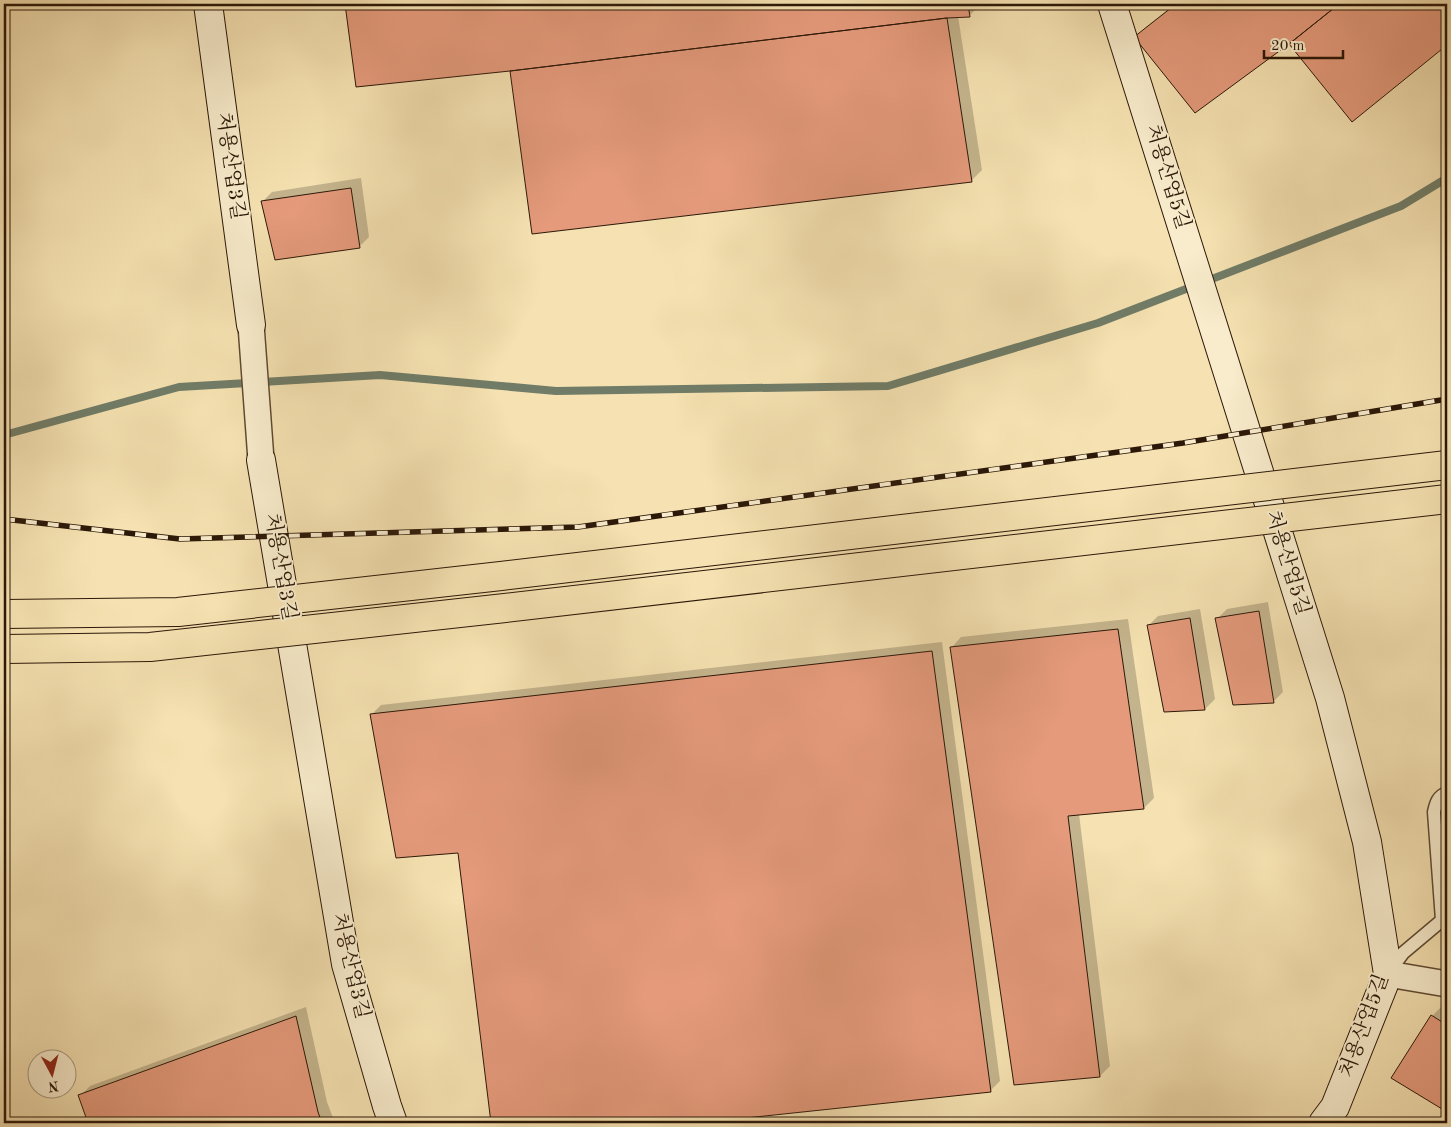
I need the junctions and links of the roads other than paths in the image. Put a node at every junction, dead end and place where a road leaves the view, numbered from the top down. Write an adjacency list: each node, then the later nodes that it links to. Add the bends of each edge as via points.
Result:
1 (208, 4): 3 (street, 처용산업3길)
2 (1112, 4): 12 (street, 처용산업5길, via 1330,698 1367,842)
3 (251, 325): 4 (street, 처용산업3길)
4 (261, 460): 14 (street, 처용산업3길, via 346,964)
5 (1447, 465): 7 (highway, bridge, via 178,612)
6 (1447, 499): 8 (highway, bridge, via 160,646)
7 (4, 614)
8 (4, 649)
9 (1447, 793): 10 (lane, via 1437,802 1434,812)
10 (1442, 866): 11 (lane)
11 (1444, 918): 12 (lane, via 1404,953)
12 (1388, 974): 13 (street); 15 (street, 처용산업5길, via 1335,1107)
13 (1447, 984)
14 (393, 1123)
15 (1323, 1123)

